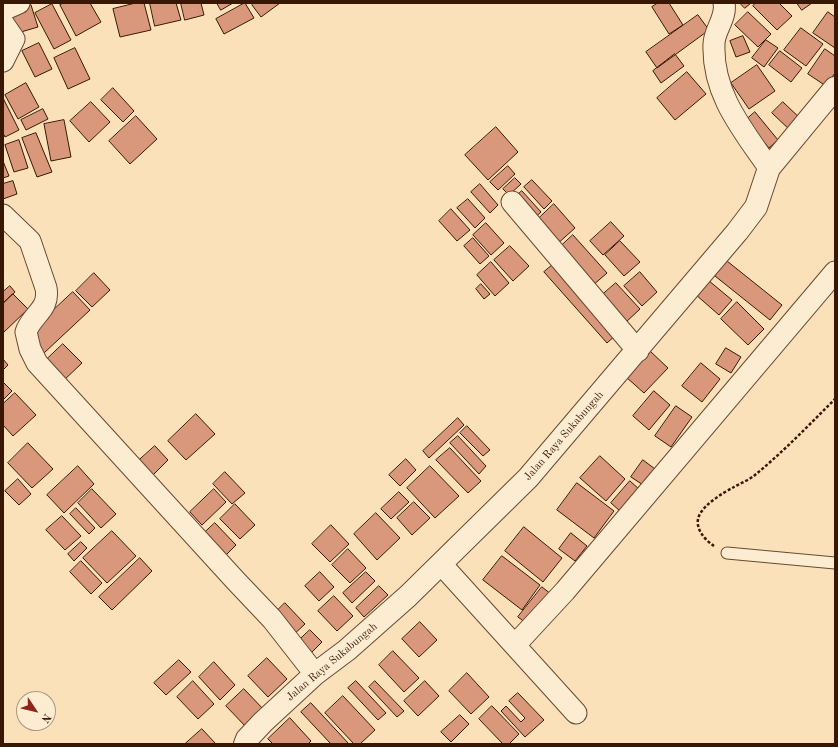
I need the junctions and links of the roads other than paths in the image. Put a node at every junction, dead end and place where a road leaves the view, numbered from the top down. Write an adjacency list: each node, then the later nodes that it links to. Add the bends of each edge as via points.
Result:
1 (19, 3): 3 (street)
2 (724, 3): 7 (street, via 725,12 714,43 721,92 731,113)
3 (3, 10)
4 (3, 24): 5 (street, via 14,39)
5 (3, 61)
6 (835, 88): 7 (street, Jalan Raya Sukabungah)
7 (769, 168): 11 (street, Jalan Raya Sukabungah, via 756,207)
8 (512, 202): 11 (street)
9 (3, 215): 16 (street, via 30,241 48,295 45,305 31,321 26,332 37,363 272,619)
10 (835, 272): 15 (street, via 565,591)
11 (638, 350): 14 (street, Jalan Raya Sukabungah, via 528,478)
12 (727, 553): 13 (lane)
13 (835, 563)
14 (441, 564): 15 (street); 16 (street, Jalan Raya Sukabungah, via 347,650)
15 (515, 645): 17 (street)
16 (316, 674): 18 (street, Jalan Raya Sukabungah, via 263,722)
17 (576, 713)
18 (245, 744)

